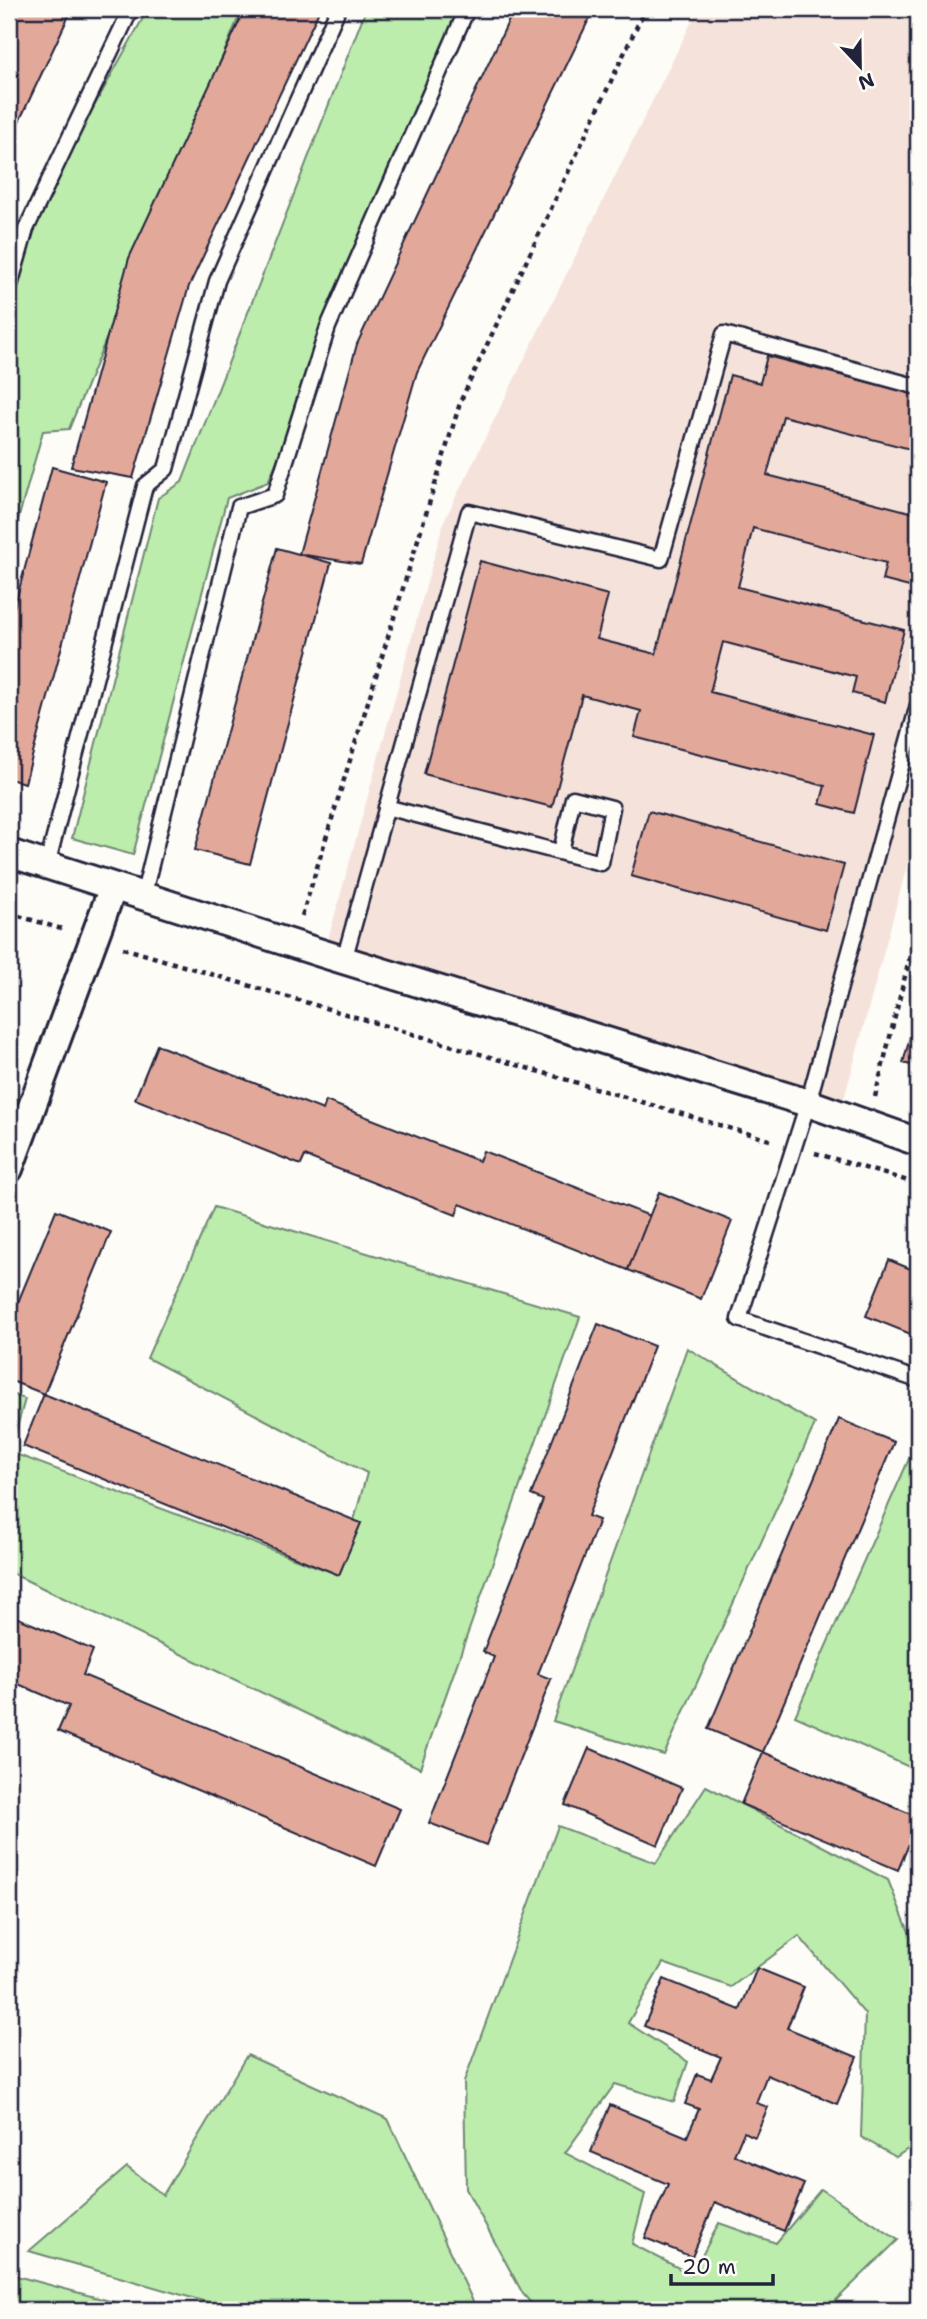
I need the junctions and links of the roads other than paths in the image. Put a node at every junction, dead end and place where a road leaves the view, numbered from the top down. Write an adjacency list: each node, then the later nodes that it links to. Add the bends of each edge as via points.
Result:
1 (131, 9): 4 (lane, via 26,229)
2 (338, 9): 10 (lane, via 217,281 166,469 145,486)
3 (467, 9): 12 (lane, via 328,327 275,495 239,507)
4 (9, 289)
5 (918, 387): 7 (lane, via 724,334 661,559 469,512)
6 (918, 705): 14 (lane)
7 (387, 807): 8 (lane); 13 (lane)
8 (561, 852): 8 (lane, via 601,863 612,808 573,798)
9 (9, 853): 10 (street)
10 (47, 865): 11 (street)
11 (113, 887): 12 (street); 15 (street)
12 (143, 897): 13 (street)
13 (344, 960): 14 (street)
14 (808, 1104): 16 (street); 18 (lane, via 739,1319)
15 (16, 1128): 17 (street)
16 (918, 1142)
17 (9, 1169)
18 (918, 1380)

